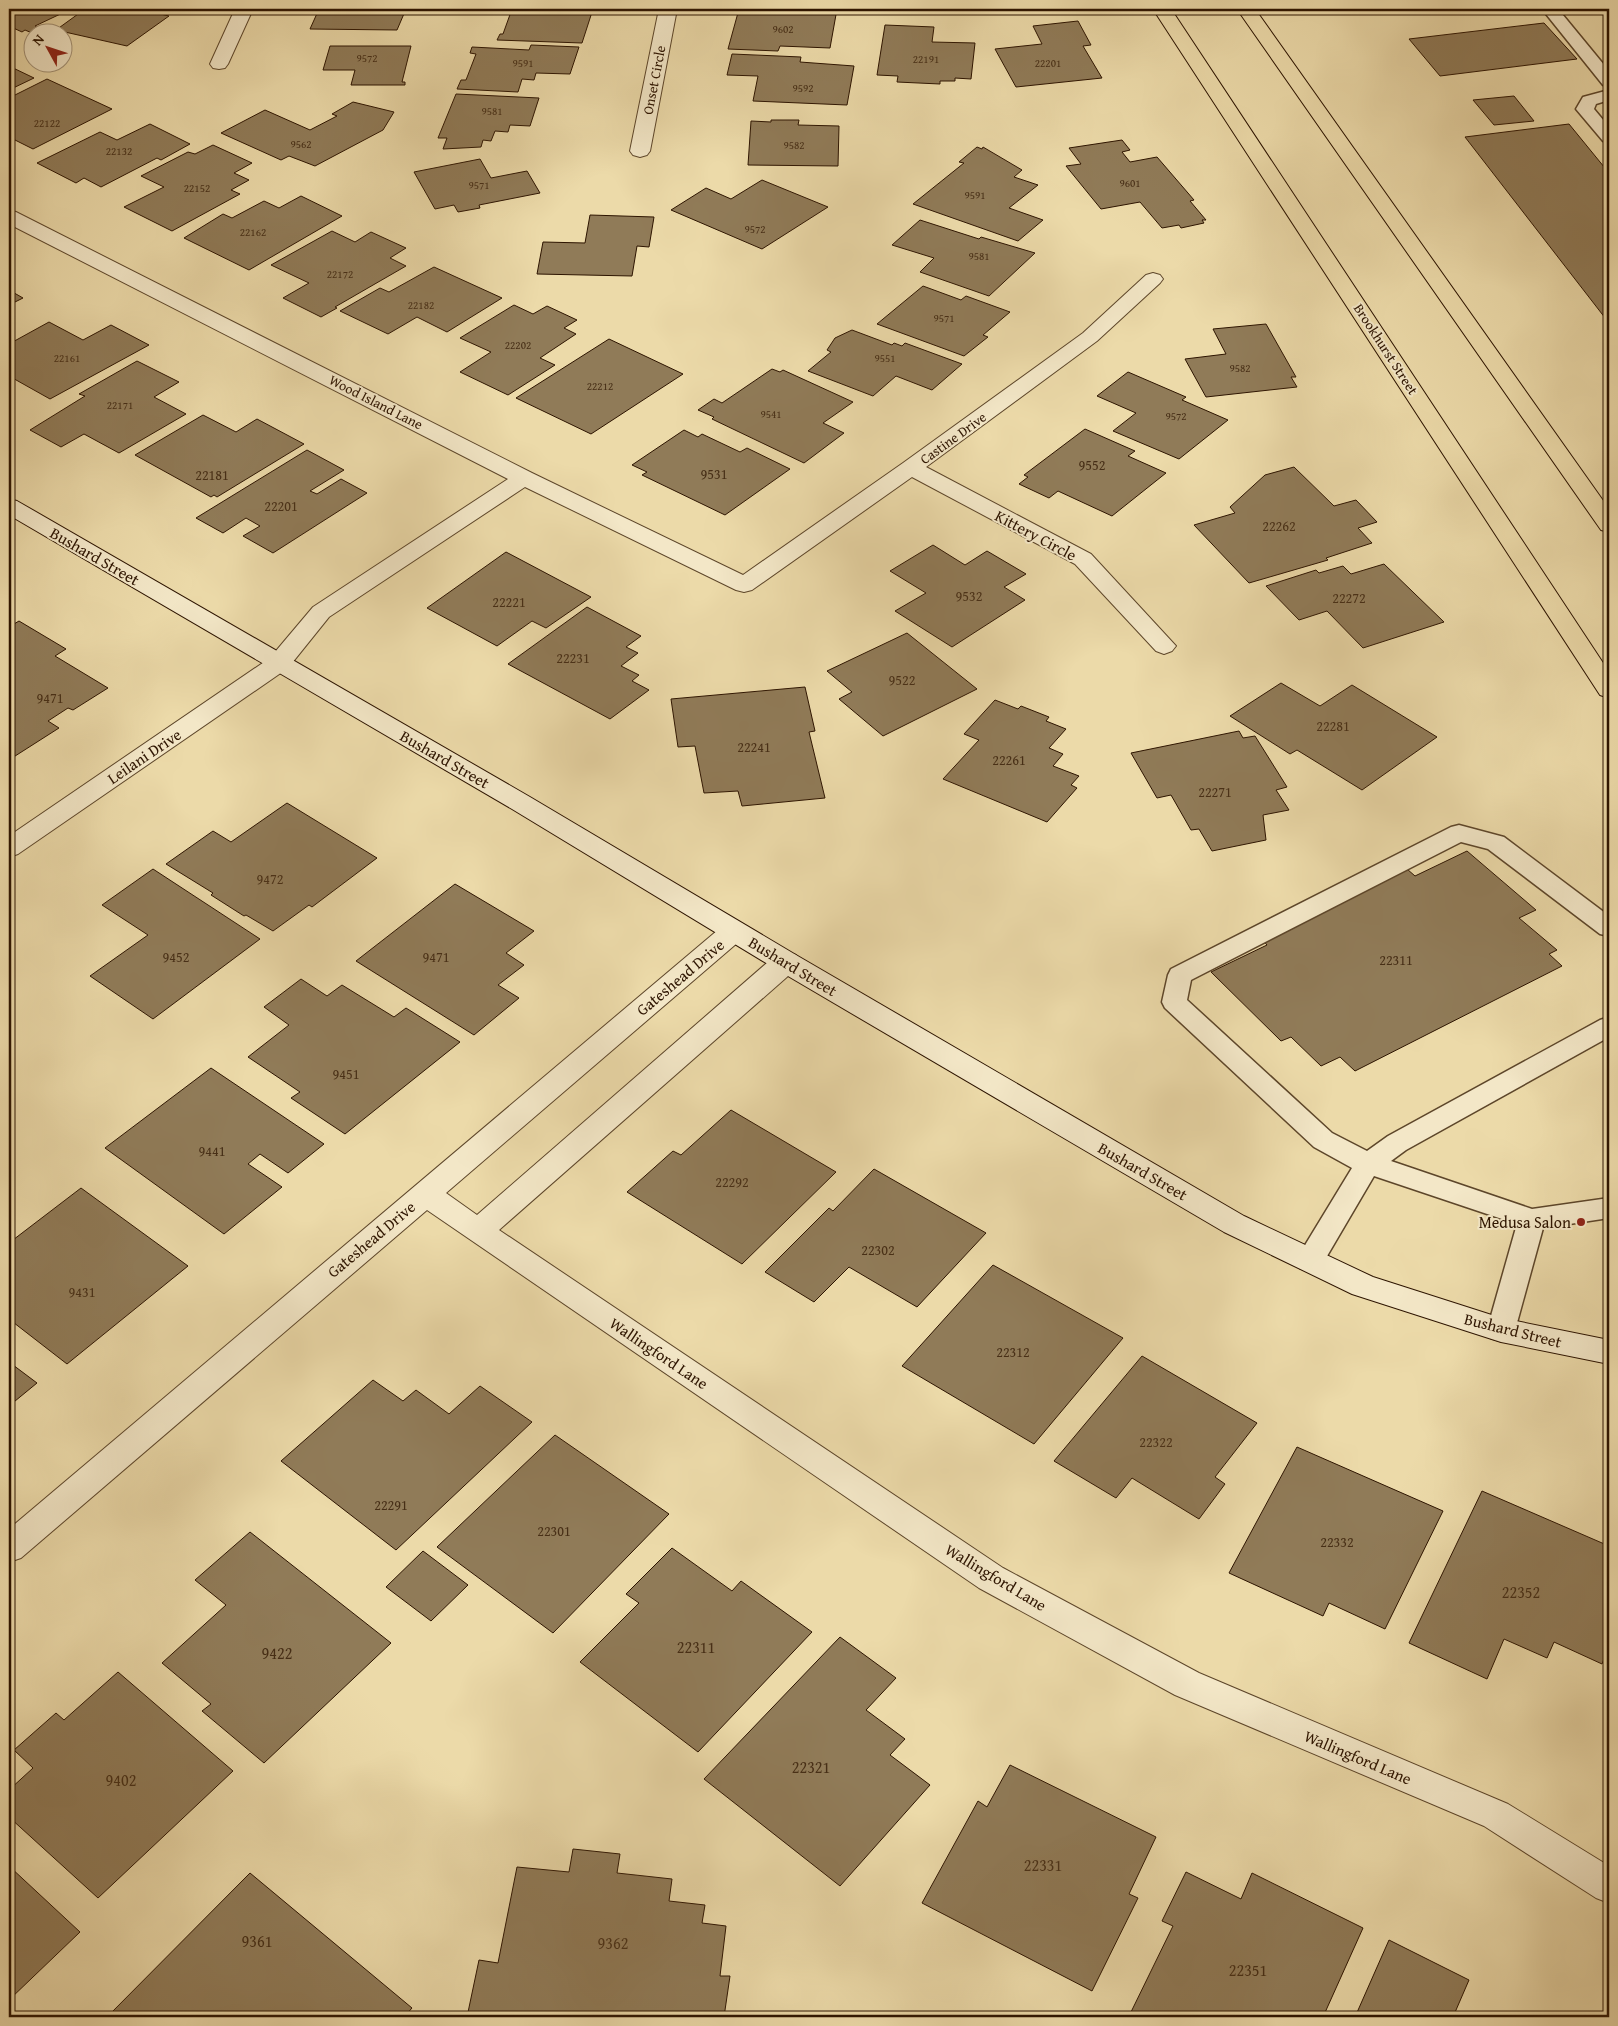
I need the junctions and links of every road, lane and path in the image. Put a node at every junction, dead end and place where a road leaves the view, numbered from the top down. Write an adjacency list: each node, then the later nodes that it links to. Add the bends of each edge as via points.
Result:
1 (244, 9): 6 (street)
2 (668, 9): 10 (street, Onset Circle)
3 (1162, 9): 20 (main road, Brookhurst Street)
4 (1246, 9): 16 (main road)
5 (1550, 9): 7 (lane)
6 (219, 64)
7 (1609, 81)
8 (1609, 95): 9 (lane, via 1589,101 1585,109)
9 (1609, 137)
10 (640, 151)
11 (9, 216): 14 (street, Wood Island Lane)
12 (1153, 279): 13 (street, Castine Drive, via 1090,337)
13 (911, 468): 17 (street, Castine Drive); 18 (street, Kittery Circle, via 1083,559)
14 (524, 478): 17 (street, Wood Island Lane); 19 (street, Leilani Drive, via 321,612)
15 (9, 506): 19 (street, Bushard Street)
16 (1609, 525)
17 (744, 585)
18 (1164, 646)
19 (280, 663): 21 (street, Leilani Drive); 23 (street, Bushard Street)
20 (1609, 690)
21 (9, 848)
22 (1609, 928): 26 (lane, via 1496,843 1459,833 1180,974 1174,1002 1323,1140)
23 (734, 931): 24 (street, Bushard Street); 27 (street, Gateshead Drive)
24 (786, 962): 30 (street); 31 (street, Bushard Street, via 1234,1224)
25 (1609, 1026): 26 (lane, via 1397,1142)
26 (1368, 1164): 29 (lane); 31 (lane)
27 (425, 1193): 30 (street, Wallingford Lane); 34 (street, Gateshead Drive)
28 (1609, 1208): 29 (lane)
29 (1532, 1219): 32 (lane)
30 (478, 1231): 35 (street, Wallingford Lane, via 991,1578 1187,1684 1496,1815)
31 (1310, 1260): 32 (street, Bushard Street, via 1363,1286)
32 (1501, 1330): 33 (street, Bushard Street)
33 (1609, 1352)
34 (9, 1548)
35 (1609, 1886)

